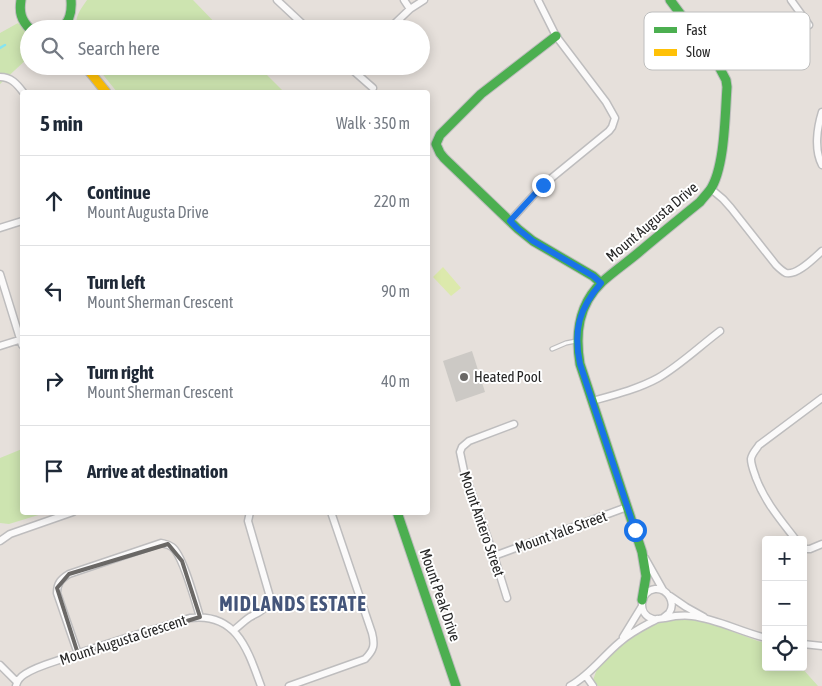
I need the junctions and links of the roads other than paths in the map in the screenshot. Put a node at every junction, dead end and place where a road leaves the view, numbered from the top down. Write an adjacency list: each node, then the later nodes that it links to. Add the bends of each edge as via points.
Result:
1 (21, 0): 13 (street)
2 (277, 0): 14 (street)
3 (404, 0): 9 (street)
4 (424, 0): 9 (street)
5 (538, 0): 16 (street)
6 (670, 0): 10 (street, Mount Augusta Drive)
7 (791, 0): 11 (street)
8 (73, 2): 12 (street)
9 (410, 9): 15 (street)
10 (679, 12)
11 (800, 12)
12 (70, 19)
13 (23, 20)
14 (298, 20)
15 (398, 20)
16 (556, 36): 27 (street, via 606,102 615,118 614,123 609,131 543,185); 27 (street, via 481,94 440,134 436,144 444,158)
17 (721, 70): 26 (street, Mount Augusta Drive, via 726,80 727,97 724,136 718,171)
18 (92, 75): 23 (street)
19 (358, 75): 21 (street)
20 (0, 77): 22 (street, via 10,78)
21 (373, 88)
22 (22, 90)
23 (104, 90)
24 (822, 112): 25 (street, via 817,150)
25 (822, 165)
26 (711, 189): 30 (street, via 731,208 781,270 787,273 798,271); 32 (street, Mount Augusta Drive, via 690,211)
27 (510, 221): 32 (street, via 533,241)
28 (20, 222): 29 (street)
29 (0, 228)
30 (822, 251)
31 (0, 274): 34 (street)
32 (601, 283): 36 (street, Mount Augusta Drive, via 588,298 580,316)
33 (720, 331): 40 (street, via 657,379)
34 (20, 335)
35 (20, 341): 37 (street)
36 (576, 341): 38 (lane); 40 (street, Mount Augusta Drive)
37 (0, 346)
38 (552, 349)
39 (822, 398): 49 (street, via 759,446 751,459 765,498)
40 (592, 401): 42 (street, Mount Augusta Drive)
41 (514, 424): 54 (street, Mount Antero Street, via 470,441 460,452)
42 (627, 507): 53 (street, Mount Augusta Drive); 54 (street, Mount Yale Street)
43 (64, 515): 48 (street)
44 (249, 515): 61 (street, via 248,521 270,597 262,612)
45 (332, 515): 71 (street, via 374,645 365,659)
46 (399, 515): 72 (street, Mount Peak Drive)
47 (0, 533): 48 (street)
48 (10, 534): 50 (street)
49 (793, 536)
50 (0, 541)
51 (822, 544): 52 (street)
52 (807, 549)
53 (642, 552): 55 (street, Mount Augusta Drive); 57 (street, Mount Augusta Drive, via 646,576)
54 (494, 556): 56 (street, Mount Antero Street)
55 (666, 592): 57 (street, via 655,589 647,593); 59 (street, via 672,607 669,614); 60 (street)
56 (507, 598)
57 (642, 603): 59 (street, via 647,616); 63 (street, Mount Augusta Drive)
58 (200, 617): 61 (street, Mount Augusta Crescent); 66 (street, Mount Augusta Crescent); 66 (street, via 182,561 172,546 161,543 69,574 59,582 57,593)
59 (660, 619): 60 (street, via 681,616); 63 (street, Mount Augusta Drive)
60 (710, 620): 62 (street)
61 (234, 630): 70 (street)
62 (762, 637)
63 (619, 642): 68 (street, Mount Augusta Drive)
64 (807, 644): 65 (street)
65 (822, 646)
66 (78, 654): 69 (street, Mount Augusta Crescent, via 26,673)
67 (0, 665): 69 (street)
68 (586, 676): 73 (street, Mount Augusta Drive); 74 (street)
69 (16, 684)
70 (262, 686)
71 (289, 686)
72 (456, 686)
73 (570, 686)
74 (593, 686)

